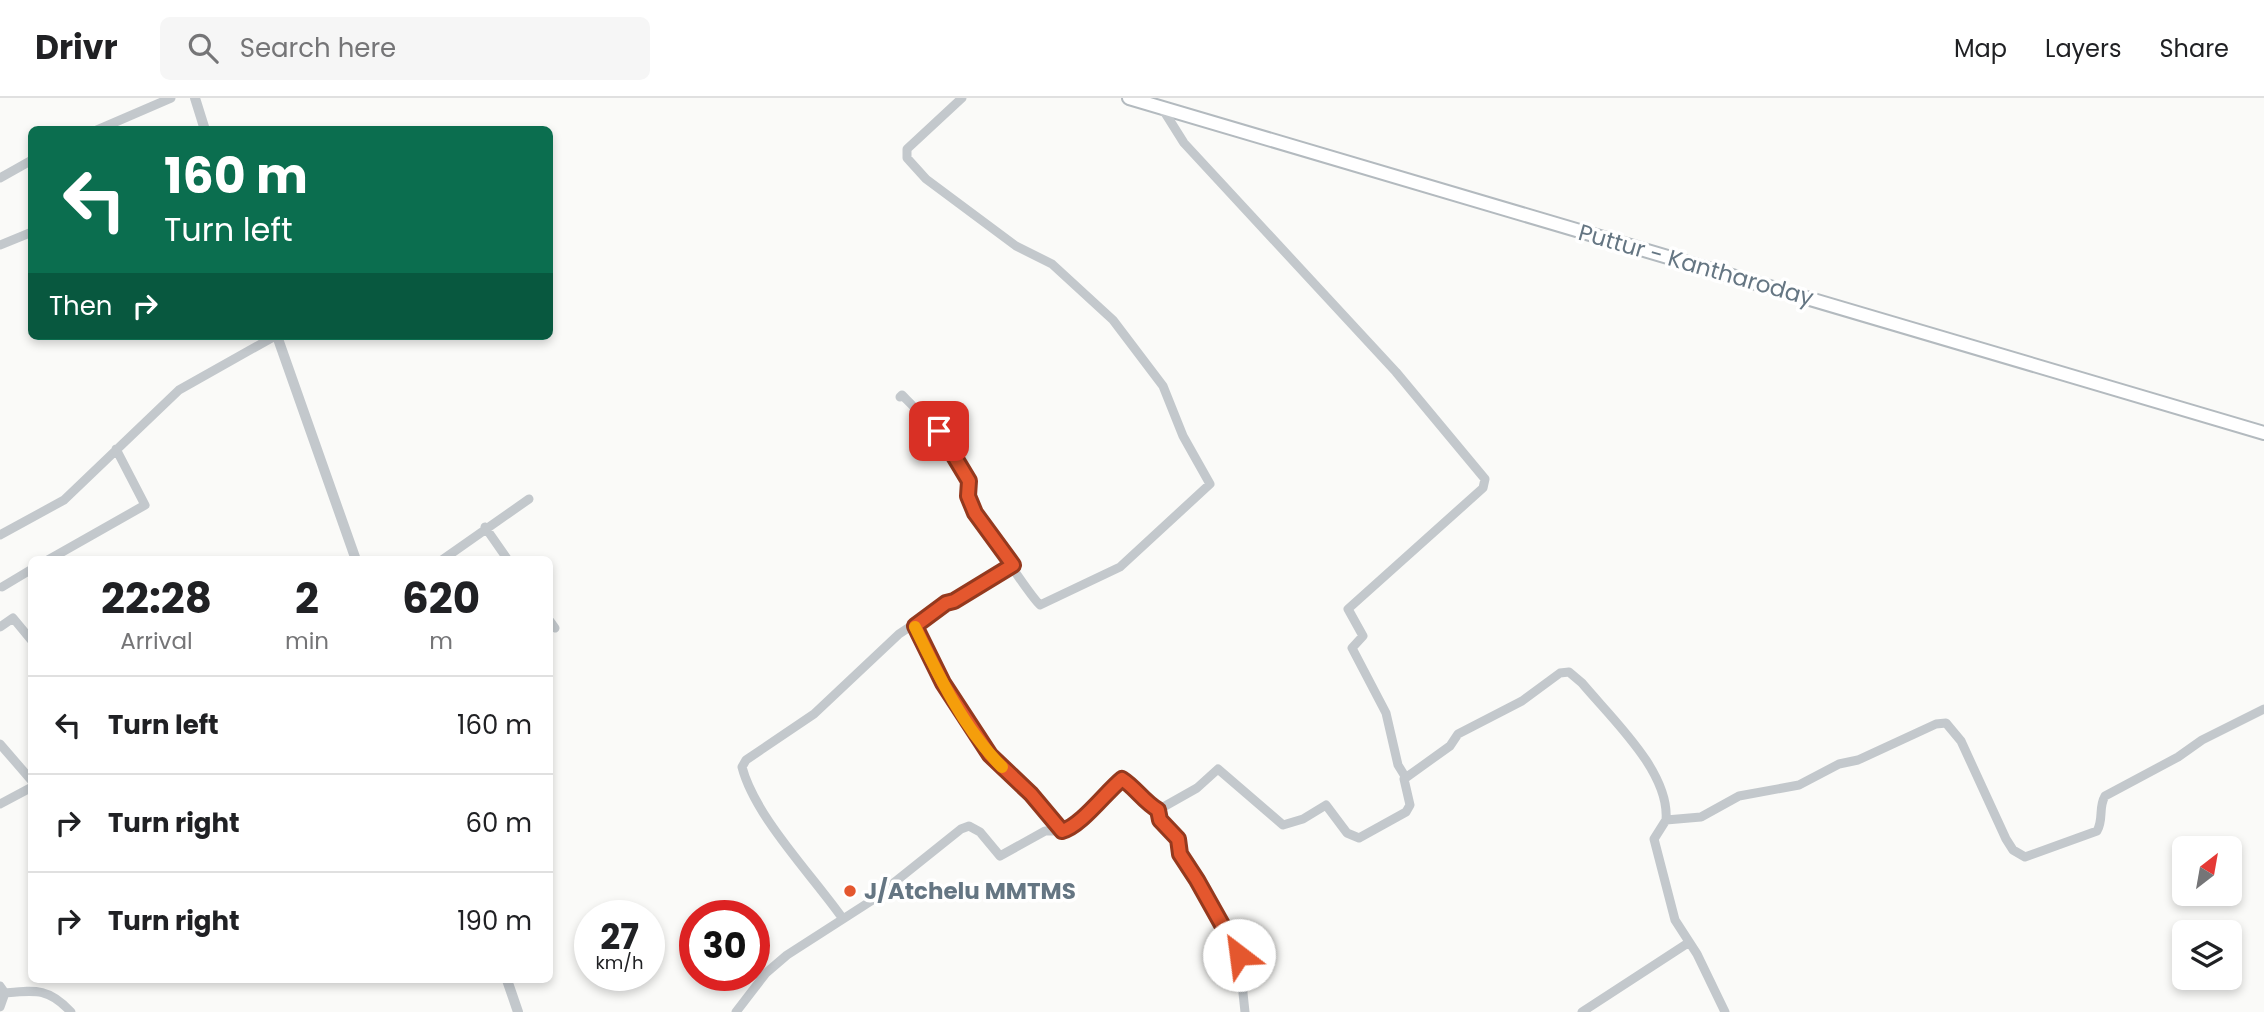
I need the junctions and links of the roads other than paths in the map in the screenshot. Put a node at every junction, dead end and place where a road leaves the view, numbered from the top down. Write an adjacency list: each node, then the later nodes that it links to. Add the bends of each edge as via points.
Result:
1 (171, 98): 6 (street)
2 (195, 98): 7 (street)
3 (962, 98): 24 (street, via 907,149 907,158 926,179 1016,246 1052,264 1113,320 1163,386 1182,436 1210,484 1119,567 1055,600 1040,605 1030,597)
4 (1129, 98): 5 (main road, Puttur - Kantharoday)
5 (1162, 108): 15 (main road, Puttur - Kantharoday); 33 (street, via 1184,143 1396,372 1486,479 1483,488 1348,609 1363,636 1352,648 1386,713 1398,765)
6 (106, 126)
7 (204, 126)
8 (28, 162): 9 (street)
9 (0, 178)
10 (28, 234): 11 (street)
11 (0, 246)
12 (269, 340): 16 (street, via 179,390)
13 (277, 340): 21 (street)
14 (900, 397): 24 (street, via 939,431 969,481 968,496 975,513)
15 (2264, 433)
16 (116, 449): 19 (street, via 64,500); 20 (street, via 145,505)
17 (529, 499): 18 (street)
18 (485, 527): 22 (street); 23 (street)
19 (0, 535)
20 (55, 556)
21 (355, 556)
22 (447, 556)
23 (505, 556)
24 (1013, 565): 27 (street)
25 (28, 571): 26 (street)
26 (2, 587)
27 (915, 626): 38 (street, via 943,683 990,755); 39 (street, via 899,634 814,714 742,767 772,823)
28 (0, 627): 29 (street, via 13,618)
29 (28, 636)
30 (2264, 709): 37 (street, via 2105,796 2097,831 2025,857 2006,839 1961,741 1946,723 1839,764 1799,785 1739,796 1701,817)
31 (0, 744): 32 (street)
32 (28, 777)
33 (1406, 778): 36 (street, via 1403,783 1410,805 1406,812 1359,838 1347,833 1326,805 1283,825 1218,769 1197,788); 37 (street, via 1450,746 1458,734 1522,701 1560,673 1569,672 1652,769 1663,790)
34 (28, 789): 35 (street)
35 (0, 804)
36 (1158, 810): 38 (street, via 1122,779 1084,818); 47 (street, via 1160,820 1178,839 1188,871 1239,955)
37 (1666, 820): 40 (street, via 1654,839 1675,920)
38 (1062, 831): 39 (street, via 1045,831 1000,856 980,832 970,826 961,829)
39 (843, 919): 46 (street, via 766,973)
40 (1688, 943): 48 (street); 49 (street)
41 (508, 983): 45 (street)
42 (3, 989): 43 (street); 44 (street, via 37,990 57,998)
43 (0, 1007)
44 (71, 1012)
45 (518, 1012)
46 (736, 1012)
47 (1245, 1012)
48 (1582, 1012)
49 (1725, 1012)

